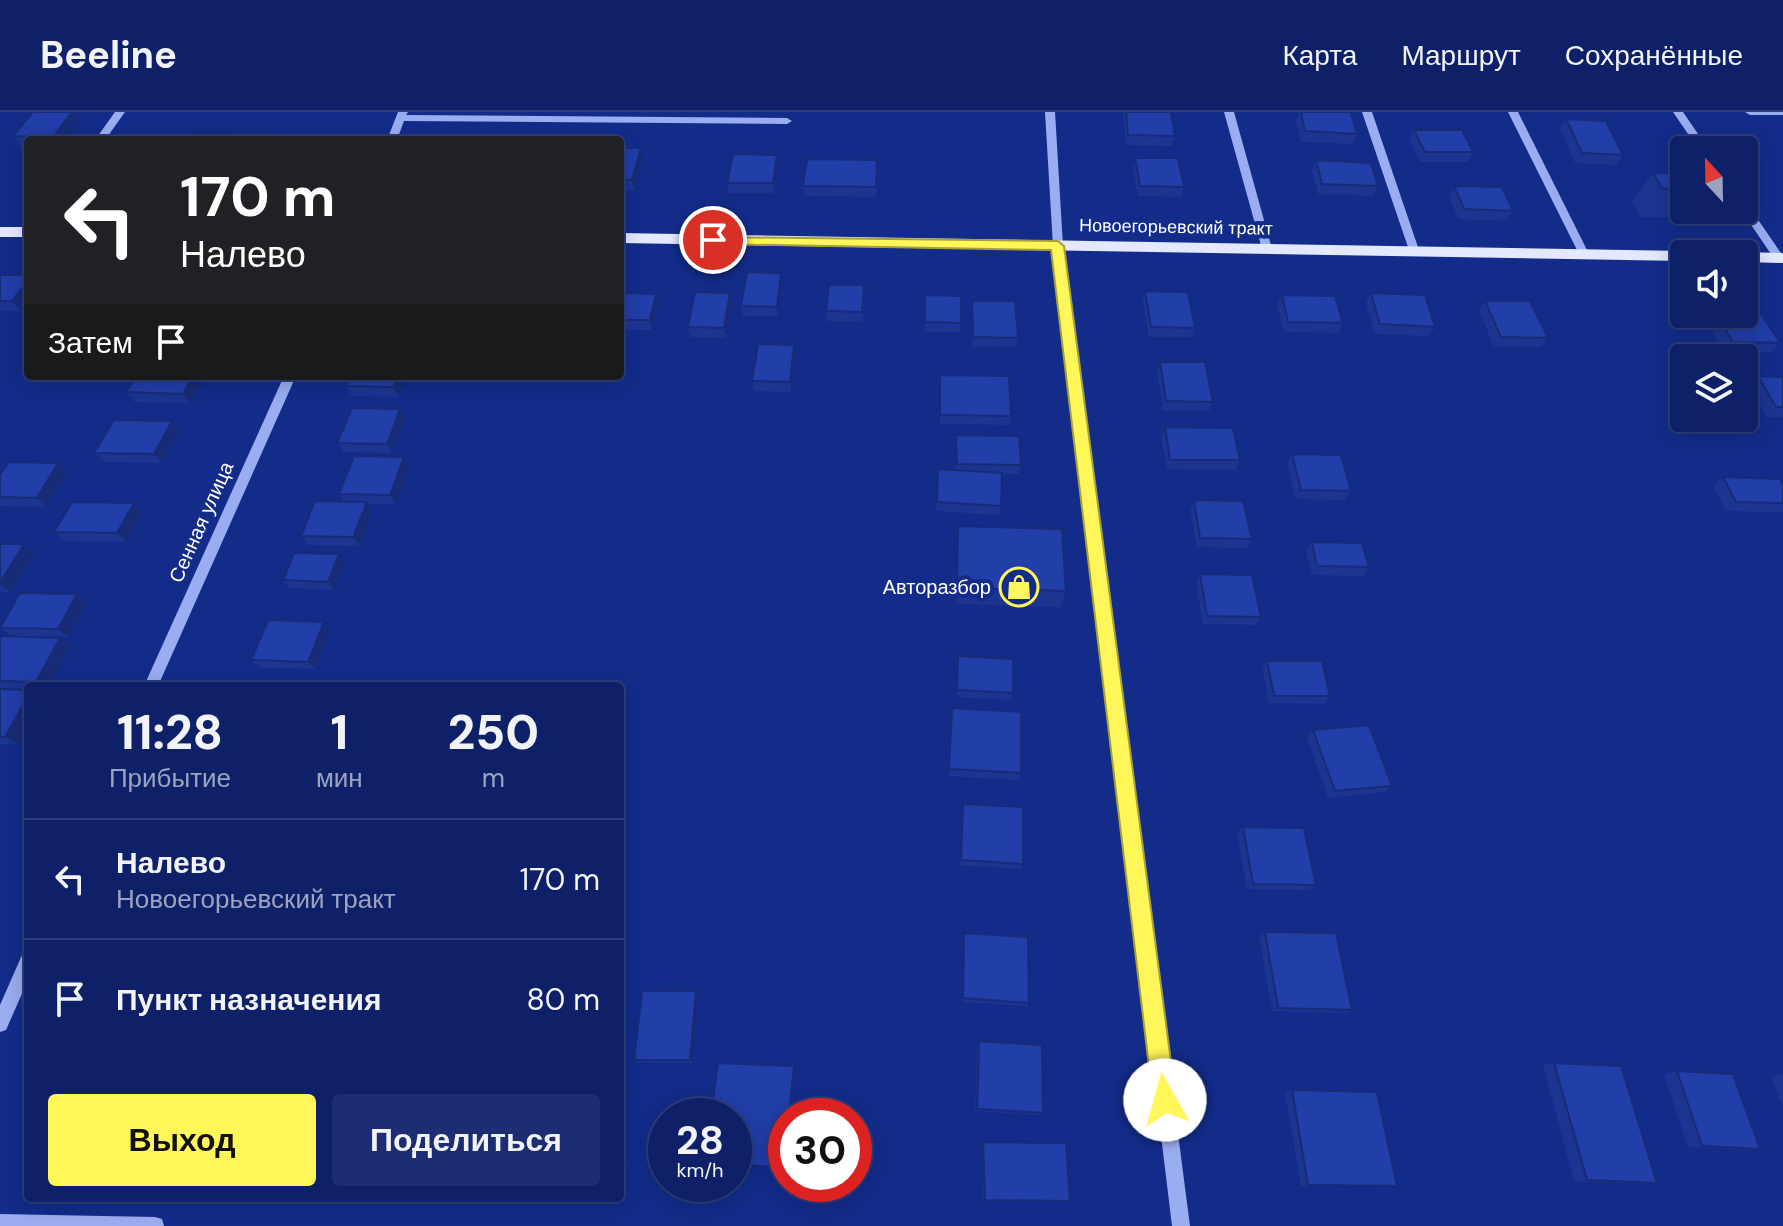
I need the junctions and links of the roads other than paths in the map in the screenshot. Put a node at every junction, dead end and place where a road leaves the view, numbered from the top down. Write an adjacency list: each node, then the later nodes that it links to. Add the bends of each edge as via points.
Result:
1 (120, 112): 11 (street)
2 (1050, 112): 18 (street)
3 (1229, 112): 19 (street)
4 (1367, 112): 20 (street)
5 (1513, 112): 21 (street)
6 (1678, 112): 13 (street)
7 (1750, 112): 8 (street)
8 (1783, 112)
9 (402, 115): 10 (street); 12 (street)
10 (787, 121)
11 (103, 136)
12 (394, 136)
13 (1694, 136)
14 (1756, 224): 24 (street)
15 (0, 232): 16 (main road)
16 (24, 232)
17 (624, 238): 18 (main road, Новоегорьевский тракт)
18 (1058, 246): 19 (main road, Новоегорьевский тракт); 31 (street)
19 (1267, 249): 20 (main road, Новоегорьевский тракт)
20 (1415, 253): 21 (main road, Новоегорьевский тракт)
21 (1584, 254): 22 (main road, Новоегорьевский тракт)
22 (1670, 256)
23 (1758, 258): 24 (main road)
24 (1782, 260)
25 (288, 380): 26 (street, Сенная улица)
26 (153, 682)
27 (24, 970): 28 (street)
28 (0, 1024)
29 (0, 1223): 30 (street)
30 (155, 1226)
31 (1181, 1226)

